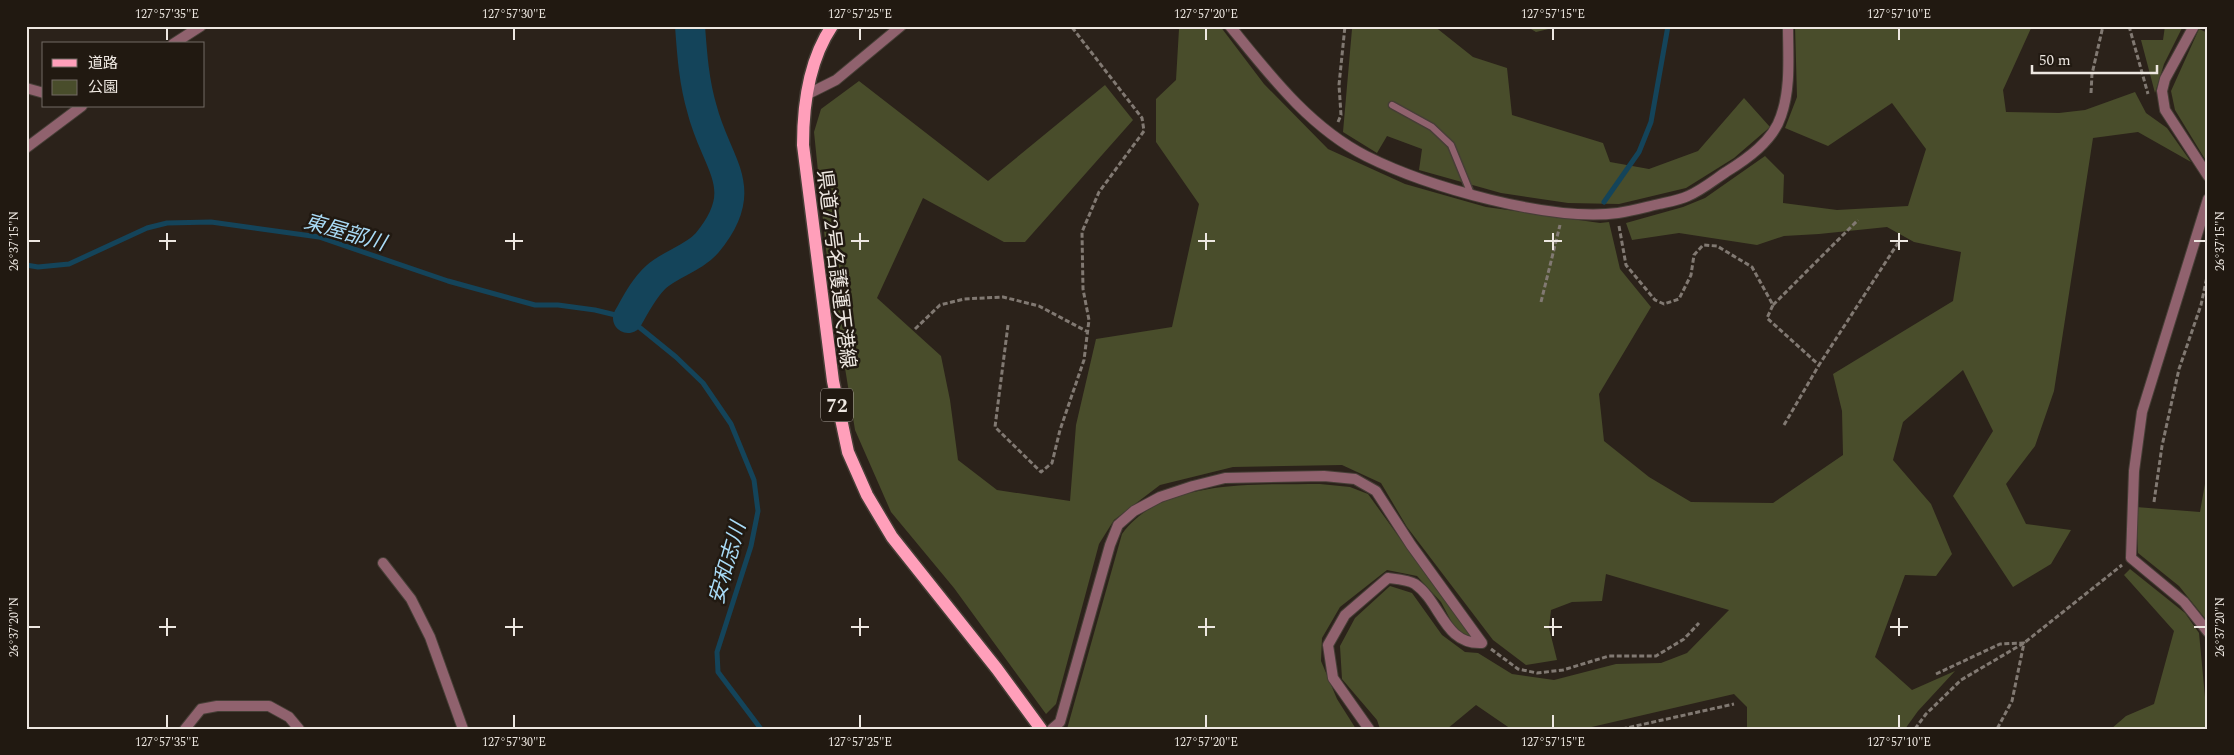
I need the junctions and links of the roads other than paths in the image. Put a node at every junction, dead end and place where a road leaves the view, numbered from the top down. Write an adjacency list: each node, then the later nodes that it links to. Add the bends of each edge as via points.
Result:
1 (202, 26): 7 (street)
2 (832, 26): 10 (main road, 県道72号名護運天港線 / 72, via 816,58)
3 (901, 26): 10 (street, via 836,80)
4 (1230, 26): 15 (street, via 1274,80 1323,128 1366,155 1416,177)
5 (1788, 26): 15 (street, via 1788,82 1781,118 1771,135 1743,161 1688,197 1617,213 1564,212)
6 (2194, 26): 14 (street, via 2165,79 2162,91 2165,110)
7 (176, 42)
8 (26, 88): 9 (street)
9 (42, 92)
10 (806, 96): 22 (main road, 県道72号名護運天港線 / 72, via 803,122 805,169 833,381 848,452 867,495 892,537)
11 (1392, 105): 15 (lane, via 1432,127 1452,145)
12 (79, 108): 13 (street)
13 (26, 148)
14 (2208, 176)
15 (1471, 194)
16 (2208, 199): 18 (street, via 2142,412 2134,471 2131,558 2184,602)
17 (383, 564): 21 (street, via 411,599 430,637)
18 (2208, 632)
19 (184, 729): 20 (street, via 201,709 268,706 289,717)
20 (299, 729)
21 (463, 729)
22 (1041, 729)
23 (1052, 729): 24 (street, via 1060,722 1118,525 1134,511 1160,497 1224,478 1324,476 1355,479 1376,491 1482,643 1471,643 1452,632 1414,583 1388,578 1345,615 1328,645 1333,678)
24 (1369, 729)

